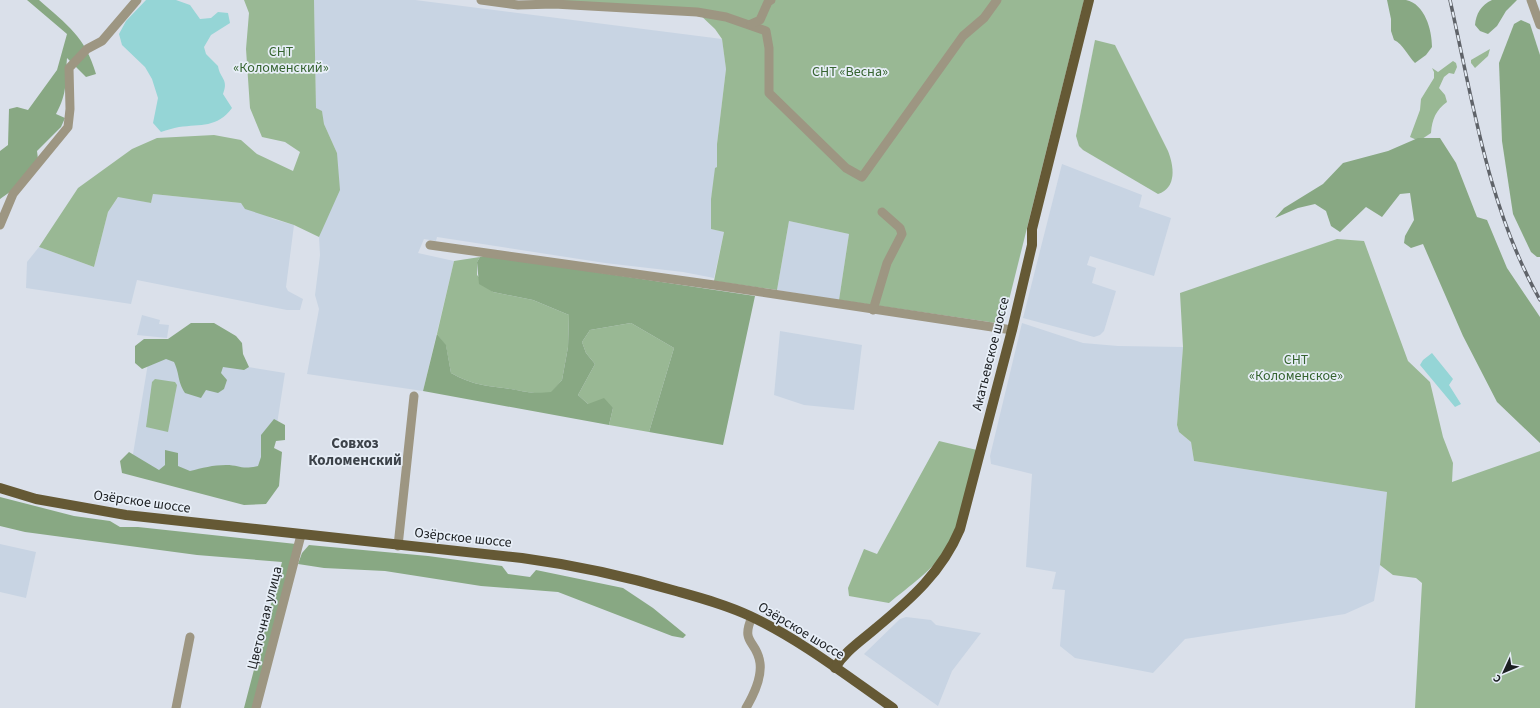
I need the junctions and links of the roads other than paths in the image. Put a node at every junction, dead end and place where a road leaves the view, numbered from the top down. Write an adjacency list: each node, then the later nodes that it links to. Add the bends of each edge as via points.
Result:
1 (137, 0): 12 (street, via 102,40 68,68 68,127 13,194)
2 (481, 0): 8 (street, via 518,5 554,4)
3 (620, 0): 8 (street)
4 (771, 0): 9 (street, via 760,20)
5 (997, 0): 9 (street, via 984,18 963,36 862,177 846,168 769,93 769,48 766,31)
6 (1089, 0): 15 (main road, Акатьевское шоссе, via 1032,229 1032,245)
7 (1531, 0): 10 (street)
8 (613, 8): 9 (street, via 697,12)
9 (750, 24)
10 (1540, 25)
11 (882, 212): 14 (street, via 900,228 902,234 887,263)
12 (0, 225)
13 (430, 245): 14 (street, via 714,284)
14 (873, 310): 15 (street)
15 (1012, 330): 22 (main road, Акатьевское шоссе, via 968,505 955,541 940,568 928,582 845,653)
16 (414, 396): 19 (street)
17 (0, 488): 18 (main road, Озёрское шоссе, via 36,499 126,515)
18 (301, 535): 19 (main road, Озёрское шоссе); 24 (street, Цветочная улица)
19 (398, 546): 20 (main road, Озёрское шоссе, via 572,565 654,584)
20 (752, 617): 22 (main road, Озёрское шоссе, via 786,635); 25 (street, via 746,630 758,654 760,665 759,679)
21 (190, 638): 23 (street)
22 (835, 668): 26 (main road, Озёрское шоссе)
23 (176, 708)
24 (256, 708)
25 (746, 708)
26 (893, 708)

